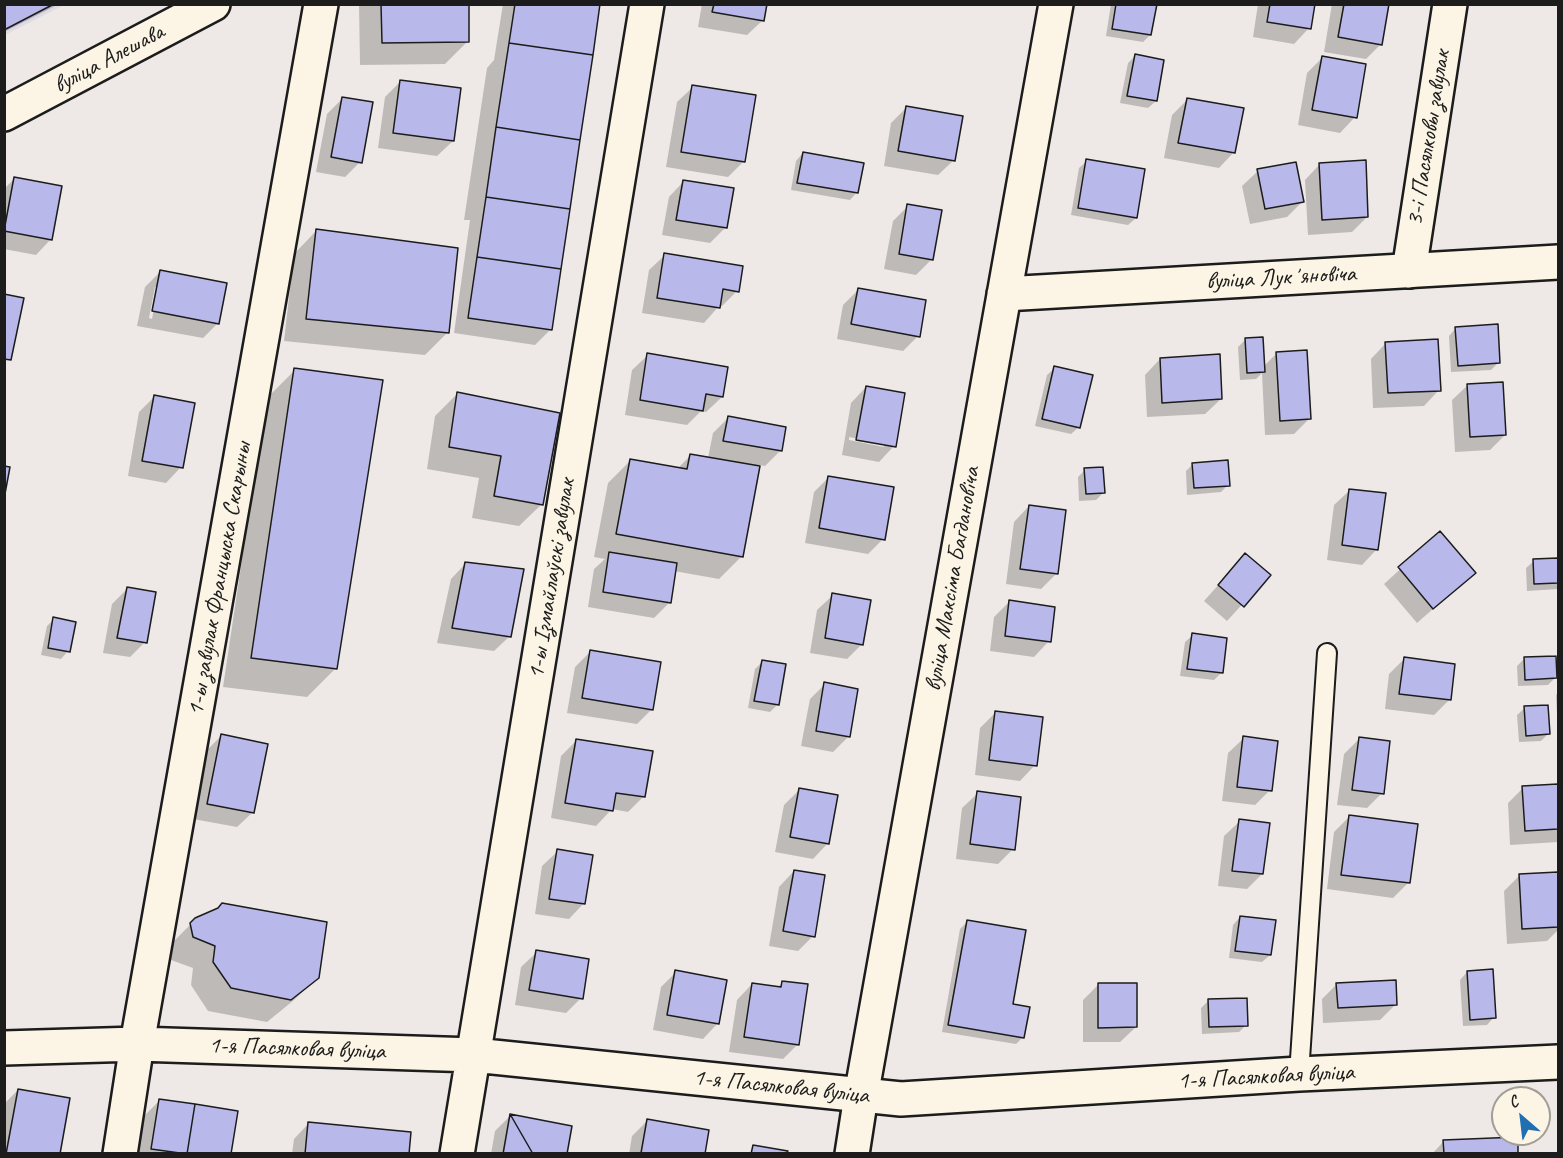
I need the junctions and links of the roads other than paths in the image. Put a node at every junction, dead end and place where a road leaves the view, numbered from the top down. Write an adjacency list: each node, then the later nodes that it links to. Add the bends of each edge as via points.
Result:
1 (213, 4): 6 (street, вуліца Алешава)
2 (321, 4): 11 (street, 1-ы завулак Францыска Скарыны)
3 (646, 4): 13 (street, 1-ы Ізмайлаўскі завулак)
4 (1056, 4): 9 (street, вуліца Максіма Багдановіча)
5 (1450, 4): 8 (street, 3-і Пасялковы завулак)
6 (4, 114)
7 (1558, 262): 8 (street, вуліца Лукʼяновіча)
8 (1408, 271): 9 (street, вуліца Лукʼяновіча)
9 (1004, 294): 16 (street, вуліца Максіма Багдановіча)
10 (1327, 653): 15 (lane)
11 (137, 1044): 12 (street, 1-я Пасялковая вуліца); 13 (street, 1-я Пасялковая вуліца); 17 (street, 1-ы завулак Францыска Скарыны)
12 (4, 1048)
13 (474, 1055): 16 (street, 1-я Пасялковая вуліца); 18 (street, 1-ы Ізмайлаўскі завулак)
14 (1558, 1062): 15 (street, 1-я Пасялковая вуліца)
15 (1299, 1074): 16 (street, 1-я Пасялковая вуліца, via 901,1099)
16 (861, 1096): 19 (street, вуліца Максіма Багдановіча)
17 (120, 1154)
18 (457, 1154)
19 (852, 1154)

